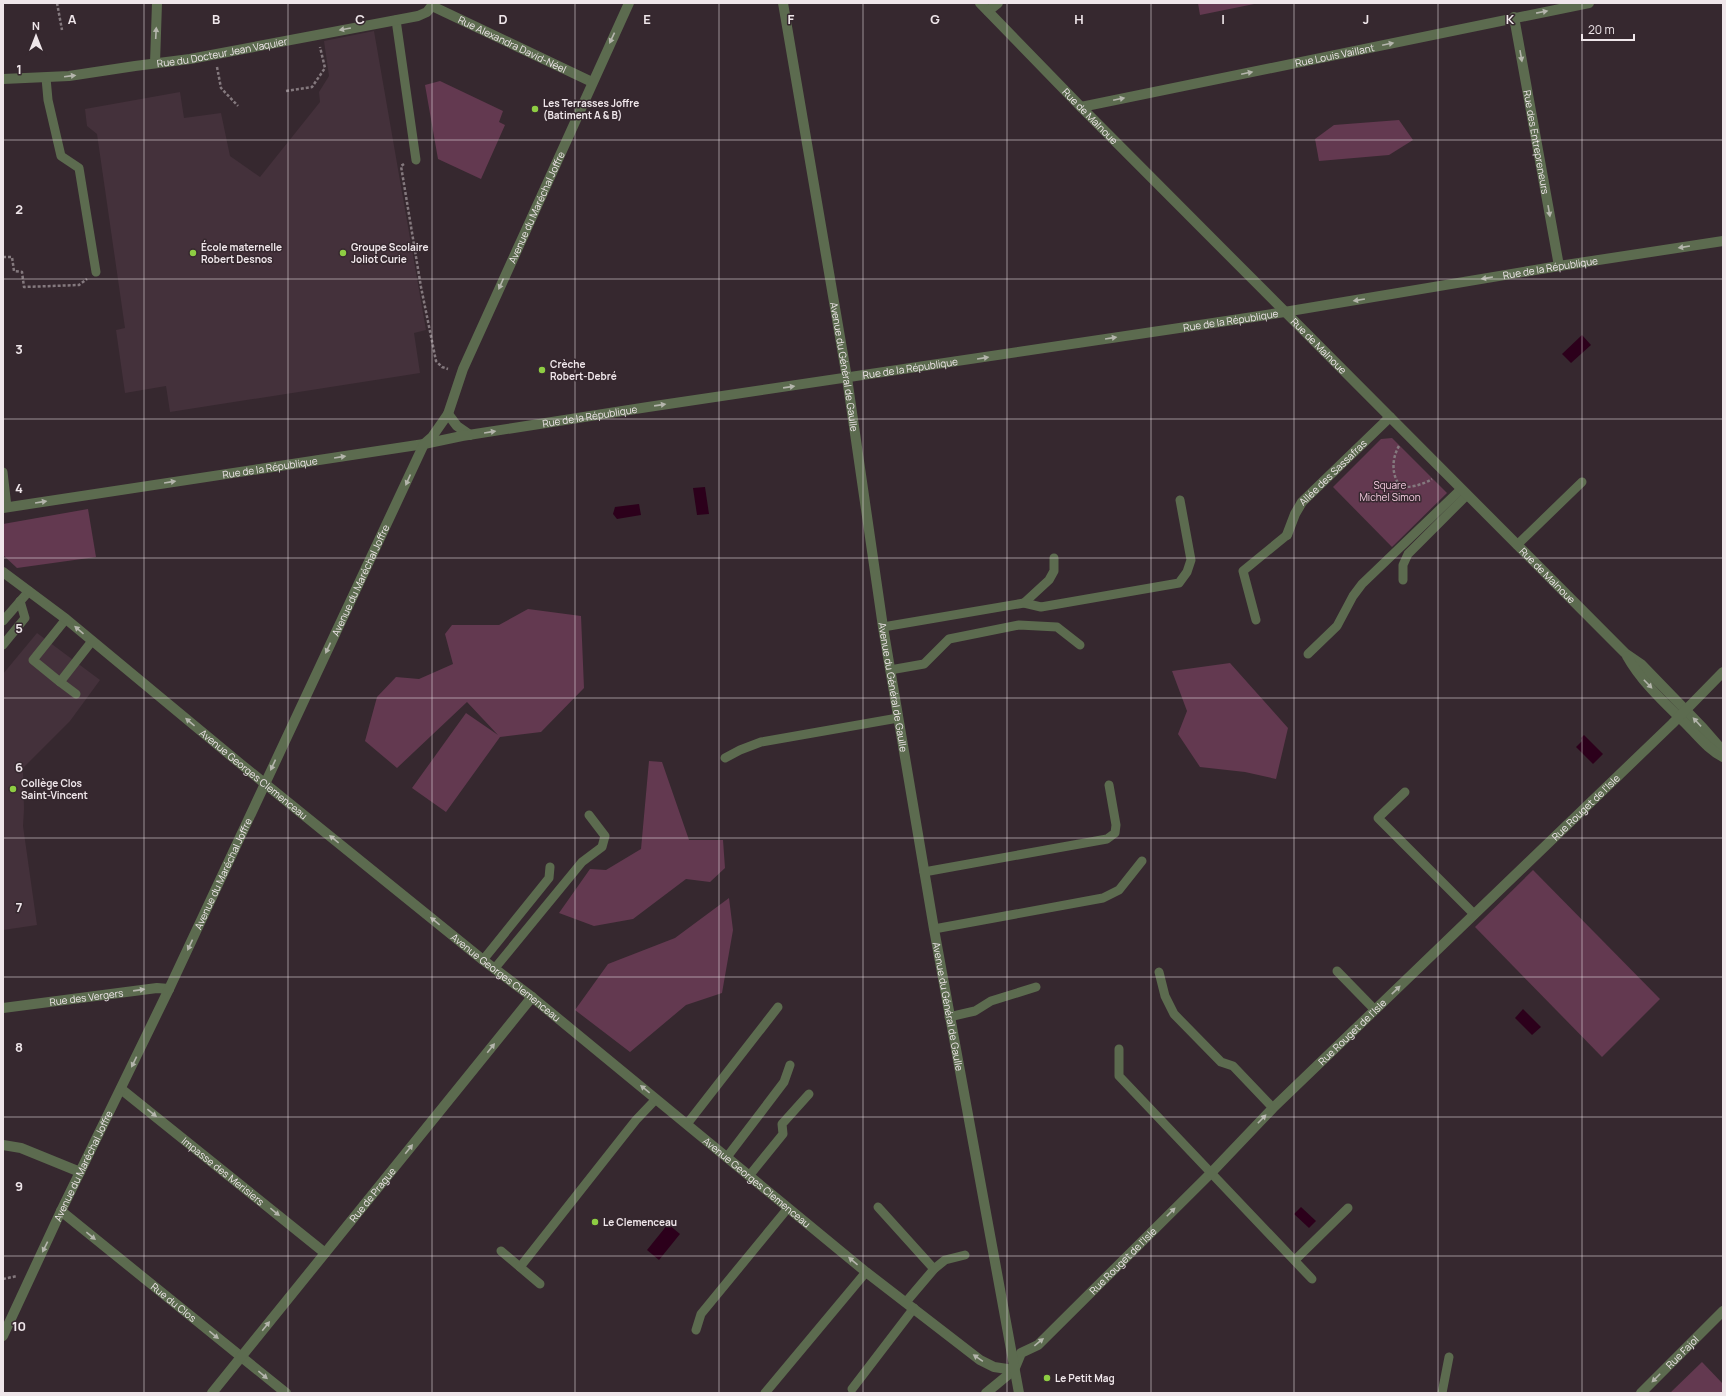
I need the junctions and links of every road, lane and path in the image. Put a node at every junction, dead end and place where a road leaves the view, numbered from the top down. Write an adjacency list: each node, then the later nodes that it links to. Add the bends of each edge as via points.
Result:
1 (57, 3): 12 (path)
2 (157, 3): 15 (street, one-way to 2)
3 (629, 3): 18 (street, Avenue du Maréchal Joffre, one-way to 18)
4 (783, 3): 29 (street, Avenue du Général de Gaulle)
5 (980, 3): 9 (street, Rue de Malnoue)
6 (998, 3): 9 (street)
7 (1589, 3): 10 (street, Rue Louis Vaillant, one-way to 7)
8 (433, 4): 11 (street, Rue du Docteur Jean Vaquier, via 423,14); 18 (street, Rue Alexandra David-Néel)
9 (988, 11): 21 (street, Rue de Malnoue)
10 (1514, 17): 21 (street, Rue Louis Vaillant, one-way to 10); 25 (street, Rue des Entrepreneurs, one-way to 25)
11 (396, 20): 15 (street, Rue du Docteur Jean Vaquier, one-way to 15, via 190,59); 22 (lane)
12 (62, 30)
13 (319, 40): 19 (path, via 324,68 312,87)
14 (215, 61): 20 (path, via 221,88)
15 (155, 63): 16 (street, Rue du Docteur Jean Vaquier, one-way to 15)
16 (46, 78): 17 (street, Rue du Docteur Jean Vaquier); 26 (lane, via 48,100 62,156 79,168)
17 (3, 79)
18 (592, 82): 30 (street, Avenue du Maréchal Joffre, one-way to 30, via 463,369)
19 (286, 91)
20 (238, 106)
21 (1081, 107): 27 (street, Rue de Malnoue)
22 (416, 160): 28 (path, via 401,166 402,174 436,361)
23 (1723, 241): 25 (street, Rue de la République, one-way to 25)
24 (3, 257): 26 (path, via 12,257 14,271 22,272 24,287 79,285)
25 (1558, 266): 27 (street, Rue de la République, one-way to 27)
26 (96, 272)
27 (1285, 312): 29 (street, Rue de la République, one-way to 27); 31 (street, Rue de Malnoue)
28 (449, 369)
29 (847, 378): 32 (street, Rue de la République, one-way to 29); 52 (street, Avenue du Général de Gaulle)
30 (448, 414): 32 (street, via 457,426); 33 (street, Avenue du Maréchal Joffre)
31 (1390, 417): 38 (street, Rue de Malnoue); 41 (street, Allée des Sassafras, via 1302,502)
32 (470, 435): 33 (street, Rue de la République)
33 (424, 444): 40 (street, Rue de la République, one-way to 33); 66 (street, Avenue du Maréchal Joffre, one-way to 66)
34 (1399, 446): 36 (path, via 1393,468 1400,486 1412,486)
35 (3, 472): 40 (lane)
36 (1432, 479)
37 (1582, 482): 42 (lane)
38 (1464, 492): 42 (street, Rue de Malnoue); 45 (lane, via 1408,554 1403,565); 56 (lane, via 1362,584 1337,626)
39 (1180, 500): 48 (lane, via 1191,560 1187,572 1179,583 1041,607)
40 (5, 508)
41 (1287, 535): 50 (lane, via 1243,571)
42 (1517, 545): 61 (street, Rue de Malnoue, via 1625,653 1635,671)
43 (1054, 558): 48 (lane, via 1054,571 1049,580)
44 (3, 572): 46 (street, Avenue Georges Clemenceau)
45 (1403, 580)
46 (29, 591): 47 (lane); 49 (street, Avenue Georges Clemenceau)
47 (20, 601): 51 (lane); 54 (lane, via 25,618)
48 (1024, 603): 52 (lane)
49 (66, 619): 53 (street, Avenue Georges Clemenceau, one-way to 49); 59 (lane, via 33,660)
50 (1256, 620)
51 (3, 621)
52 (883, 627): 57 (street, Avenue du Général de Gaulle)
53 (92, 641): 59 (lane); 66 (street, Avenue Georges Clemenceau, one-way to 53)
54 (3, 645)
55 (1080, 645): 57 (lane, via 1056,627 1020,624 949,639 924,664)
56 (1308, 654)
57 (890, 670): 62 (street, Avenue du Général de Gaulle)
58 (1723, 672): 61 (street, Rue Rouget de l'Isle)
59 (60, 682): 60 (lane)
60 (76, 694)
61 (1682, 713): 63 (street, Rue de Malnoue, one-way to 61); 64 (street, Rue de Malnoue, via 1714,753); 73 (street, Rue Rouget de l'Isle)
62 (898, 718): 65 (lane, via 761,742); 72 (street, Avenue du Général de Gaulle)
63 (1723, 751)
64 (1723, 757)
65 (725, 758)
66 (265, 783): 75 (street, Avenue Georges Clemenceau, one-way to 66); 80 (street, Avenue du Maréchal Joffre, one-way to 80)
67 (1109, 785): 72 (lane, via 1116,825 1115,833 1108,839)
68 (1405, 792): 73 (lane, via 1378,818)
69 (589, 815): 76 (lane, via 605,836 602,847 582,862)
70 (1142, 861): 74 (lane, via 1119,890 1104,898)
71 (550, 867): 75 (lane, via 549,878)
72 (924, 872): 74 (street, Avenue du Général de Gaulle)
73 (1474, 914): 84 (street, Rue Rouget de l'Isle, one-way to 73)
74 (934, 929): 85 (street, Avenue du Général de Gaulle)
75 (483, 960): 76 (street, Avenue Georges Clemenceau)
76 (495, 968): 81 (street, Avenue Georges Clemenceau)
77 (1337, 971): 84 (lane)
78 (1159, 972): 91 (lane, via 1165,996 1174,1014 1221,1062 1233,1066)
79 (1036, 987): 85 (lane, via 991,1001 975,1011)
80 (169, 989): 83 (street, Rue des Vergers, one-way to 80, via 157,988); 88 (street, Avenue du Maréchal Joffre, one-way to 88)
81 (532, 997): 90 (street, Avenue Georges Clemenceau, one-way to 81); 103 (street, Rue de Prague, one-way to 81)
82 (778, 1007): 92 (lane)
83 (3, 1008)
84 (1375, 1010): 91 (street, Rue Rouget de l'Isle)
85 (949, 1017): 118 (street, Avenue du Général de Gaulle)
86 (1119, 1049): 96 (lane, via 1119,1076)
87 (790, 1065): 94 (lane, via 784,1082)
88 (121, 1089): 95 (street, Avenue du Maréchal Joffre); 103 (street, Impasse des Merisiers, one-way to 103)
89 (809, 1094): 97 (lane, via 782,1124 783,1134)
90 (656, 1099): 92 (street, Avenue Georges Clemenceau); 106 (lane, via 636,1120)
91 (1273, 1108): 96 (street, Rue Rouget de l'Isle, one-way to 91)
92 (687, 1124): 94 (street, Avenue Georges Clemenceau)
93 (3, 1145): 95 (street, via 21,1148)
94 (727, 1157): 97 (street, Avenue Georges Clemenceau)
95 (80, 1172): 101 (street, Avenue du Maréchal Joffre)
96 (1211, 1173): 105 (lane); 118 (street, Rue Rouget de l'Isle, one-way to 96, via 1021,1353 1038,1344)
97 (749, 1176): 99 (street, Avenue Georges Clemenceau)
98 (878, 1207): 107 (lane)
99 (788, 1208): 108 (street, Avenue Georges Clemenceau, one-way to 99); 114 (lane, via 701,1314)
100 (1348, 1208): 105 (lane)
101 (61, 1211): 115 (street, Avenue du Maréchal Joffre, one-way to 115); 116 (street, Rue du Clos, one-way to 116)
102 (501, 1251): 106 (lane)
103 (325, 1253): 116 (street, Rue de Prague, one-way to 103)
104 (965, 1255): 107 (lane, via 945,1260)
105 (1294, 1260): 109 (lane)
106 (520, 1267): 110 (lane)
107 (934, 1269): 111 (lane)
108 (866, 1272): 111 (street, Avenue Georges Clemenceau); 122 (lane)
109 (1312, 1279)
110 (540, 1284)
111 (906, 1302): 112 (street, Avenue Georges Clemenceau)
112 (914, 1308): 118 (street, Avenue Georges Clemenceau, one-way to 112, via 994,1367 980,1360); 119 (lane)
113 (1723, 1312): 126 (street, Rue Fajol, one-way to 126)
114 (696, 1330)
115 (3, 1336)
116 (241, 1356): 120 (street, Rue de Prague); 121 (street, Rue du Clos, one-way to 121)
117 (1449, 1357): 125 (lane)
118 (1014, 1370): 123 (street, Rue Rouget de l'Isle); 124 (street, Avenue du Général de Gaulle)
119 (852, 1389)
120 (212, 1393)
121 (286, 1393)
122 (765, 1393)
123 (986, 1393)
124 (1019, 1393)
125 (1442, 1393)
126 (1641, 1393)

